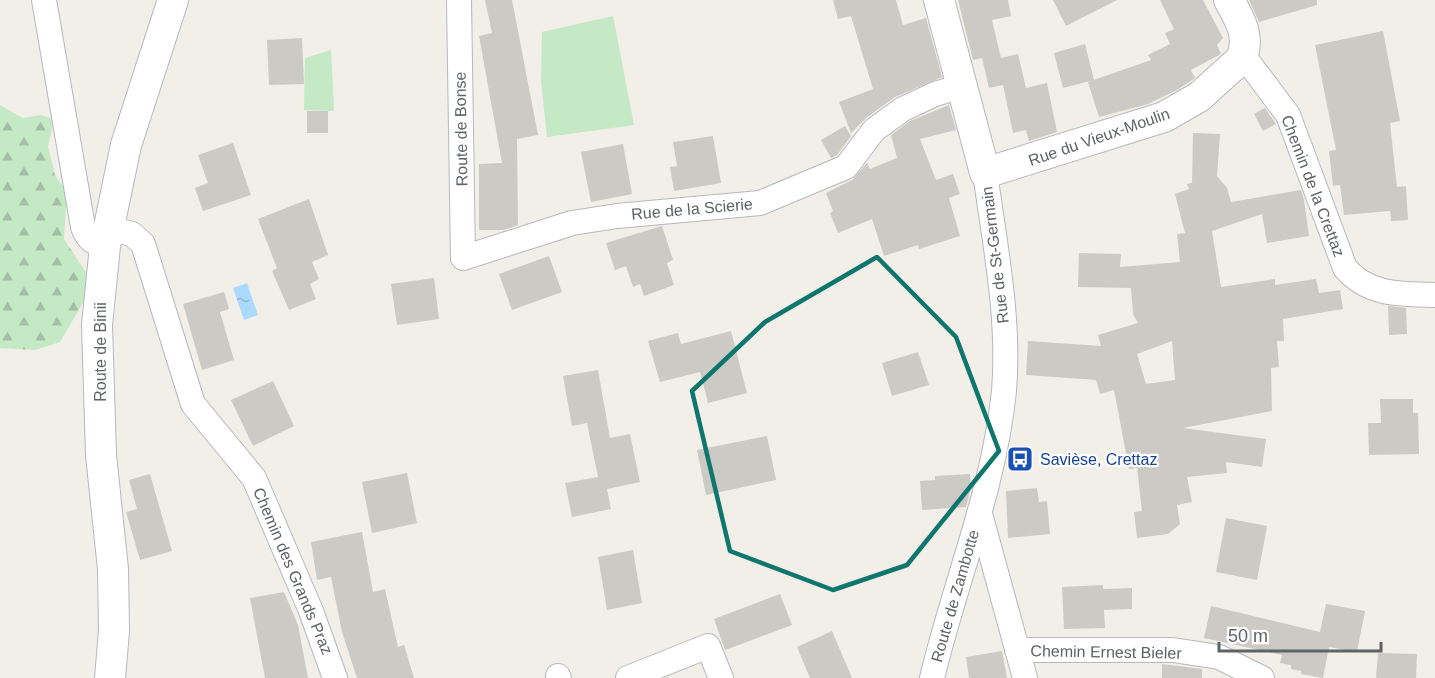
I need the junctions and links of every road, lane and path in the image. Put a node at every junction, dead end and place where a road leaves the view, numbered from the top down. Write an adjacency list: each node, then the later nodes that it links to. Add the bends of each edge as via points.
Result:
1 (44, 0): 9 (street, via 83,227 95,243)
2 (173, 0): 9 (street, Route de Binii, via 126,145)
3 (459, 0): 10 (street, Route de Bonse)
4 (939, 0): 7 (street, Rue de St-Germain)
5 (1229, 0): 6 (street, via 1245,36)
6 (1243, 55): 8 (street, Rue du Vieux-Moulin, via 1207,91 1164,117); 11 (street, Chemin de la Crettaz, via 1288,115 1345,268 1372,289)
7 (962, 86): 8 (street, Rue de St-Germain); 10 (street, Rue de la Scierie, via 903,109 874,130 846,167 760,203 572,223)
8 (985, 173): 12 (street, Rue de St-Germain, via 1003,308 1004,389)
9 (107, 237): 14 (street, Route de Binii, via 97,325 101,455 113,569); 15 (street, Chemin des Grands Praz, via 132,234 143,243 193,404 254,478 308,603)
10 (463, 258)
11 (1435, 295)
12 (980, 514): 13 (street); 18 (street, Route de Zambotte)
13 (1017, 650): 19 (street); 20 (street, Chemin Ernest Bieler, via 1173,650 1219,657)
14 (110, 678)
15 (335, 678)
16 (628, 678): 17 (street, via 708,646)
17 (721, 678)
18 (932, 678)
19 (1025, 678)
20 (1262, 678)

